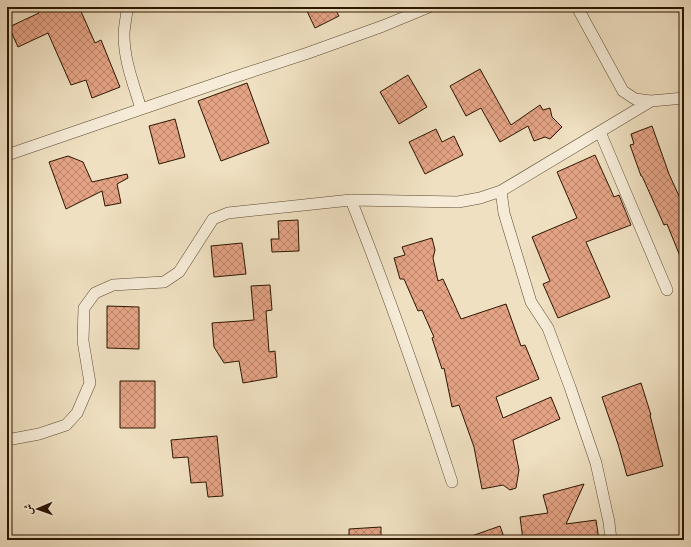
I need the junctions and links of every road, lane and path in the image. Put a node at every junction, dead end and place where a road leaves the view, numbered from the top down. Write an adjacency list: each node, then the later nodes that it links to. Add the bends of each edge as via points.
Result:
1 (127, 7): 6 (street, via 124,35 126,56)
2 (429, 7): 6 (street, via 308,53)
3 (577, 7): 5 (street, via 623,91 635,99)
4 (684, 98): 5 (street)
5 (651, 101): 7 (street)
6 (141, 109): 8 (street)
7 (600, 132): 9 (street); 11 (street)
8 (7, 155)
9 (501, 191): 10 (street, via 458,202); 14 (street, via 504,213 531,302 548,328 596,463)
10 (351, 200): 12 (street, via 228,213 213,219 179,272 164,282 113,285 94,292 84,308 83,341 90,384 77,413 66,425 39,434); 13 (street, via 379,269)
11 (667, 290)
12 (7, 440)
13 (452, 482)
14 (611, 540)

